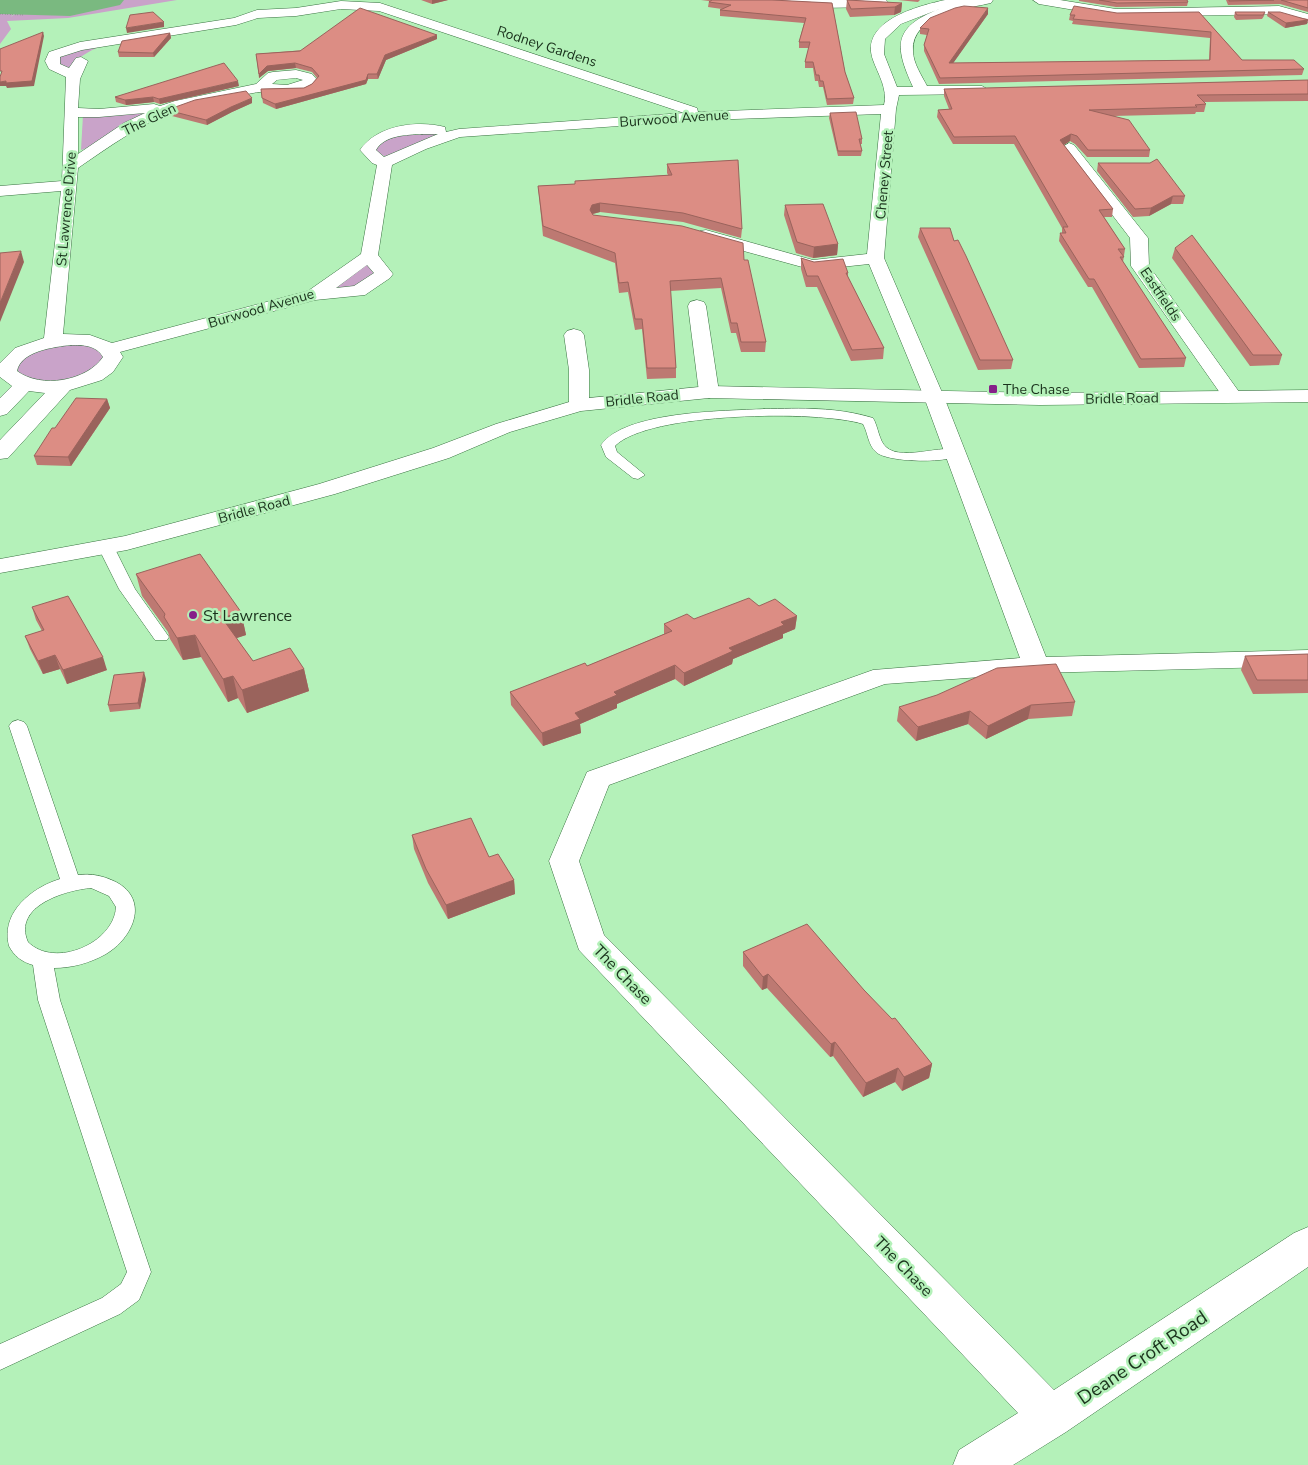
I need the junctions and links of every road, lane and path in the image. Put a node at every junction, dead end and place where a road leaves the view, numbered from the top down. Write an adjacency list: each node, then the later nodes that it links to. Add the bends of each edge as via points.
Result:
1 (772, 0): 5 (street, via 815,4)
2 (961, 0): 8 (street, Cheney Street)
3 (987, 0): 9 (street)
4 (1039, 0): 12 (street, via 1116,13 1279,10)
5 (877, 1): 8 (street)
6 (346, 2): 7 (street, Rodney Gardens); 13 (street, Rodney Gardens, via 273,19 236,21)
7 (379, 3): 22 (street, Rodney Gardens)
8 (926, 10): 9 (street); 17 (street, Cheney Street, via 894,23 882,32 878,50)
9 (941, 13): 18 (street, via 908,32 906,51)
10 (0, 14): 11 (path)
11 (22, 15)
12 (1308, 18)
13 (122, 40): 14 (street, St Lawrence Drive, via 93,52 78,64); 14 (street, via 80,46 54,55 54,66)
14 (74, 76): 21 (street, St Lawrence Drive)
15 (265, 86): 19 (street, The Glen)
16 (1000, 90): 18 (street)
17 (893, 92): 18 (street); 20 (street, Cheney Street)
18 (922, 92)
19 (175, 105): 21 (street, via 136,111); 28 (street, The Glen, via 129,126)
20 (890, 109): 22 (street, Burwood Avenue); 32 (street, Cheney Street)
21 (71, 112): 28 (street, St Lawrence Drive)
22 (705, 116): 23 (street, Burwood Avenue)
23 (459, 133): 25 (street, Burwood Avenue, via 416,146); 25 (street, Burwood Avenue, via 430,130 388,135 370,144 368,150)
24 (1069, 148): 26 (street, Eastfields)
25 (385, 163): 36 (street, Burwood Avenue, via 368,256 384,274 359,291 314,295)
26 (1083, 164): 27 (street); 40 (street, Eastfields, via 1139,238 1140,266)
27 (1102, 164)
28 (72, 165): 29 (street, St Lawrence Drive)
29 (70, 185): 30 (street); 35 (street, St Lawrence Drive)
30 (0, 191)
31 (692, 231): 32 (street, via 812,264)
32 (875, 258): 42 (street, Cheney Street)
33 (697, 306): 39 (street)
34 (574, 335): 43 (street)
35 (53, 342): 36 (street, via 90,340); 37 (street, via 26,350 12,360 7,373)
36 (110, 350): 38 (street, via 113,357 102,372)
37 (24, 385): 38 (street); 44 (street)
38 (64, 386): 45 (street)
39 (709, 392): 42 (street, Bridle Road); 43 (street, Bridle Road)
40 (1232, 396): 41 (street, Bridle Road); 42 (street, Bridle Road)
41 (1308, 396)
42 (934, 397): 46 (street)
43 (579, 405): 48 (street, Bridle Road, via 327,489)
44 (0, 410)
45 (0, 453)
46 (956, 453): 47 (lane, via 887,454 880,449 868,421 847,414 690,417 657,422 614,437 608,445 611,454); 52 (street)
47 (638, 475)
48 (106, 547): 49 (street, Bridle Road); 50 (lane, via 127,589)
49 (0, 566)
50 (161, 637)
51 (1308, 658): 52 (street, The Chase)
52 (1036, 665): 59 (street, The Chase, via 882,676 597,779 564,861 590,941)
53 (18, 726): 54 (lane)
54 (71, 882): 55 (lane, via 48,889); 56 (lane, via 91,880 108,884 120,892 126,905 125,919 117,934 102,947 62,961)
55 (9, 920): 56 (lane, via 18,945 27,954)
56 (42, 960): 58 (lane, via 49,1000 139,1272 130,1292 111,1306)
57 (1308, 1245): 59 (street, Deane Croft Road)
58 (0, 1357)
59 (1052, 1418): 60 (street, Deane Croft Road)
60 (974, 1465)

